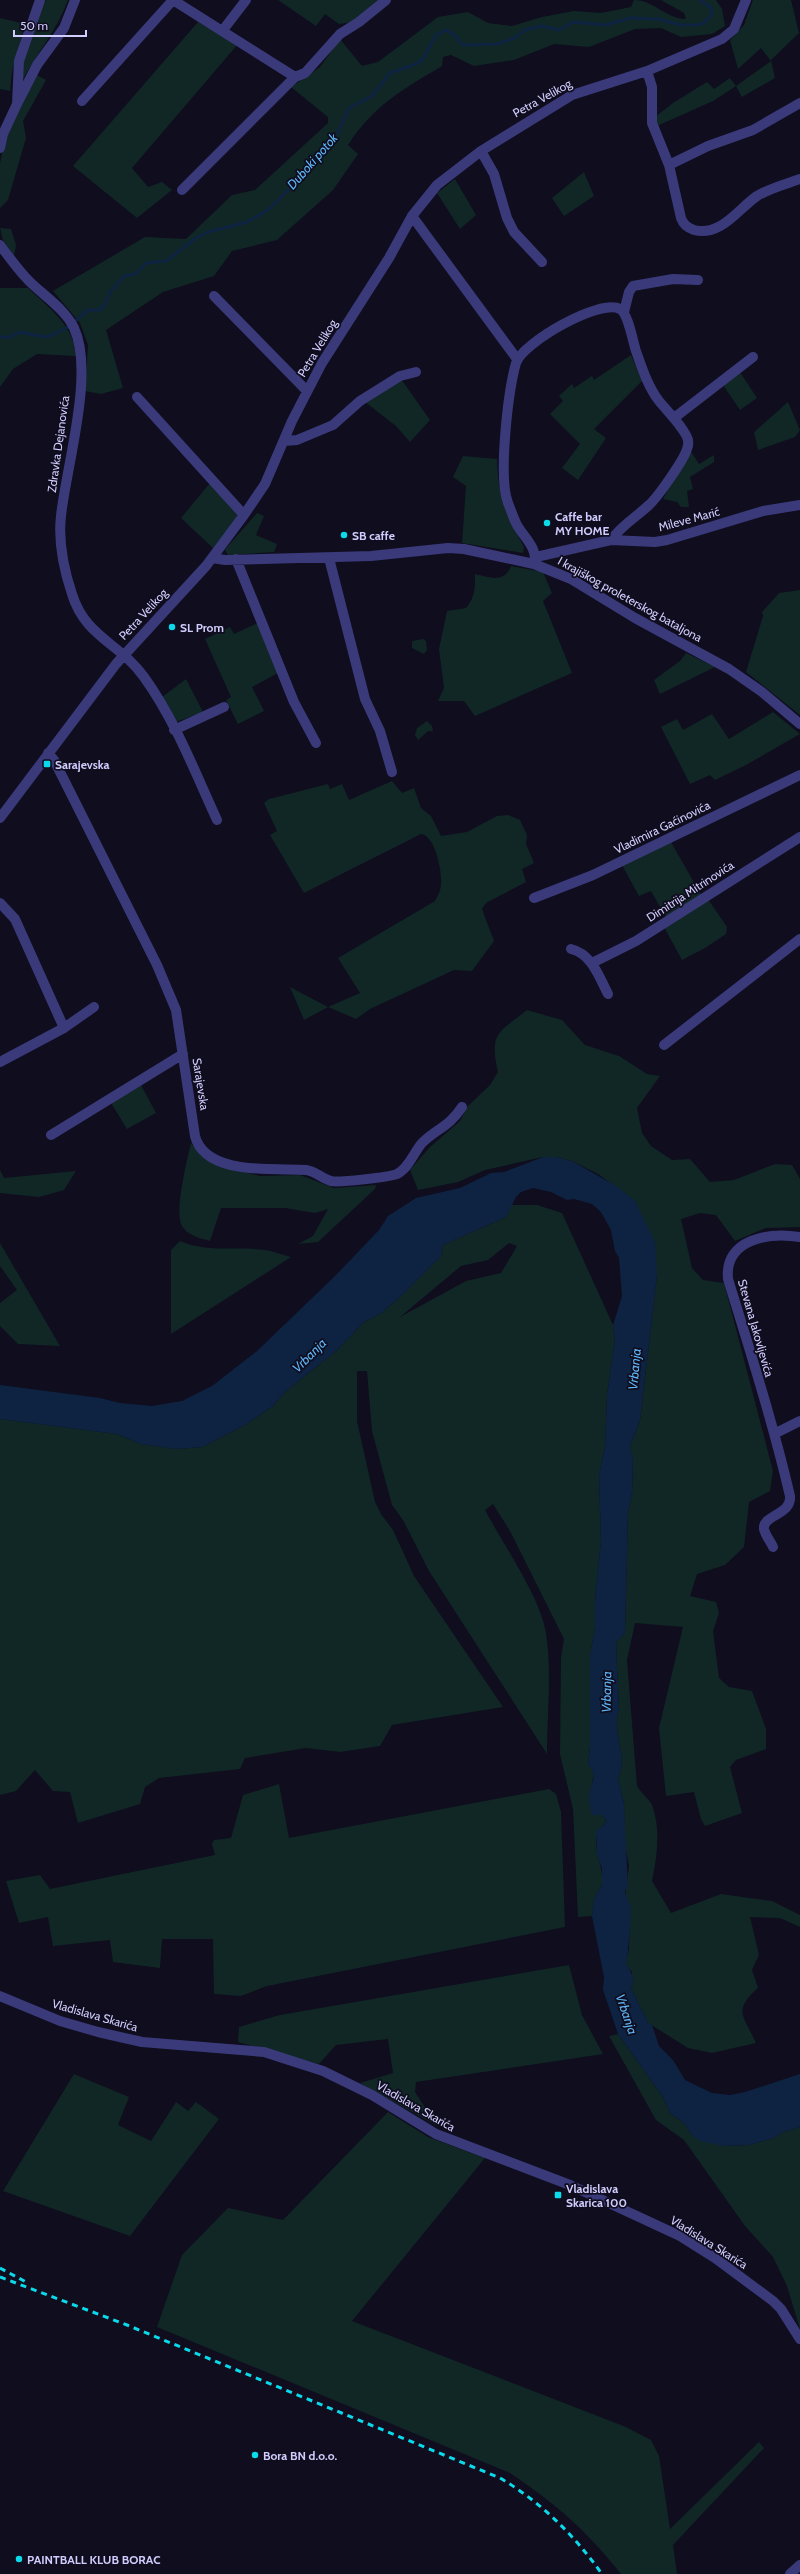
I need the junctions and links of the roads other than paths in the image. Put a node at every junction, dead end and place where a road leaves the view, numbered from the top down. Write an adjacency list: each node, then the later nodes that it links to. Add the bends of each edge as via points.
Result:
1 (40, 0): 12 (street, via 19,61)
2 (75, 0): 12 (street, via 64,28 37,65)
3 (173, 0): 7 (street); 10 (street)
4 (246, 0): 7 (street)
5 (386, 0): 9 (street, via 340,34 305,74)
6 (746, 0): 8 (street, Petra Velikog, via 740,20 728,34 706,47)
7 (223, 30): 9 (street)
8 (647, 71): 15 (street, Petra Velikog, via 572,95); 16 (street, via 652,86 652,123)
9 (295, 77): 18 (street)
10 (82, 101)
11 (800, 103): 16 (street, via 753,130 708,146)
12 (17, 104): 13 (street)
13 (1, 134): 14 (street)
14 (0, 148)
15 (481, 150): 19 (street, Petra Velikog, via 437,185); 21 (street, via 494,174 507,218 514,232)
16 (668, 165): 17 (street, via 682,222 696,230 718,227 758,196)
17 (800, 179)
18 (182, 190)
19 (412, 216): 26 (street); 28 (street, Petra Velikog)
20 (0, 245): 39 (street, Zdravka Dejanovića, via 20,271 71,324 81,354 76,427 61,517 61,544 71,592 80,614 91,628)
21 (542, 262)
22 (698, 280): 24 (street, via 673,279 633,286)
23 (214, 296): 28 (street)
24 (624, 312): 26 (street, via 619,308 607,307 580,315 526,350); 30 (street, via 646,377 658,400)
25 (753, 356): 30 (street)
26 (517, 359): 38 (street, via 503,462 504,493 516,524)
27 (416, 372): 31 (street, via 400,376 360,400 334,425 297,440)
28 (306, 391): 31 (street, Petra Velikog)
29 (137, 397): 33 (street)
30 (674, 418): 34 (street, via 688,440 684,456 650,504 621,527)
31 (284, 441): 33 (street, Petra Velikog, via 265,484)
32 (800, 506): 34 (street, Mileve Marić, via 763,511 655,542)
33 (244, 515): 35 (street, Petra Velikog)
34 (611, 540): 38 (street, Mileve Marić)
35 (212, 558): 37 (street, I krajiškog proleterskog bataljona); 39 (street, Petra Velikog)
36 (329, 558): 37 (street, I krajiškog proleterskog bataljona); 38 (street, I krajiškog proleterskog bataljona, via 455,548); 45 (street, via 365,699 380,731)
37 (236, 559): 43 (street, via 294,702)
38 (535, 560): 41 (street, I krajiškog proleterskog bataljona, via 729,669 762,692)
39 (124, 654): 42 (street, Zdravka Dejanovića, via 143,676); 44 (street, Petra Velikog)
40 (224, 707): 42 (street)
41 (800, 724)
42 (174, 730): 48 (street, Zdravka Dejanovića)
43 (316, 743)
44 (48, 754): 47 (street, Petra Velikog); 59 (street, Sarajevska, via 54,760 157,965 176,1010)
45 (392, 772)
46 (800, 775): 50 (street, Vladimira Gaćinovića, via 593,875)
47 (0, 818)
48 (217, 820)
49 (800, 837): 54 (street, Dimitrija Mitrinovića, via 636,941)
50 (534, 898)
51 (0, 902): 57 (street, via 15,919)
52 (800, 939): 58 (street)
53 (571, 949): 54 (street, via 581,953)
54 (592, 963): 55 (street)
55 (608, 994)
56 (94, 1007): 57 (street)
57 (64, 1028): 60 (street)
58 (664, 1045)
59 (183, 1054): 61 (street, Sarajevska, via 197,1142 207,1154 244,1169 308,1170 338,1182 397,1174 407,1165 423,1142 452,1121); 62 (street)
60 (0, 1062)
61 (462, 1107)
62 (51, 1135)
63 (800, 1237): 65 (street, Stevana Jakovljevića, via 772,1235 741,1246 729,1260 727,1267 728,1279 758,1383)
64 (800, 1421): 65 (street)
65 (776, 1433): 66 (street, Stevana Jakovljevića, via 791,1501 785,1510 769,1519 765,1525 764,1529)
66 (773, 1546)
67 (0, 1996): 68 (street, Vladislava Skarića, via 60,2021 98,2032 142,2042 264,2052 323,2071 372,2095 436,2134 570,2185 680,2236 715,2258 772,2301 781,2309)
68 (800, 2339)
69 (800, 2565): 70 (street)
70 (790, 2574)

